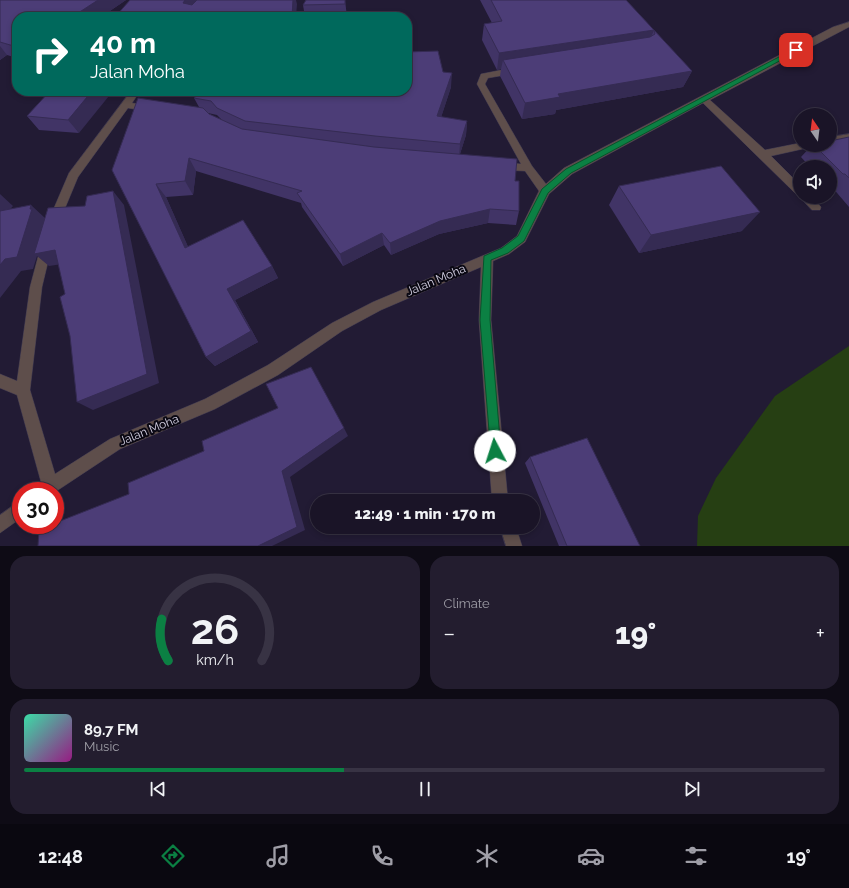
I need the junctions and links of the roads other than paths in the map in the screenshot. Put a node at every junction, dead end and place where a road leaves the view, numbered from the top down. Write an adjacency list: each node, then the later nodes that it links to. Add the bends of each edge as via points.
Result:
1 (849, 24): 4 (street, Jalan Moha)
2 (529, 68): 12 (street, via 484,76 481,84)
3 (132, 96): 5 (street)
4 (704, 99): 10 (street); 14 (street, Jalan Moha, via 568,171)
5 (125, 105): 6 (street); 19 (street, via 73,176 50,231 36,287)
6 (162, 110)
7 (849, 137): 8 (street)
8 (837, 139)
9 (793, 148): 10 (street)
10 (763, 154): 13 (street)
11 (490, 165): 12 (street)
12 (528, 168): 14 (street)
13 (793, 184)
14 (545, 191): 17 (street, Jalan Moha, via 521,239 505,251)
15 (813, 204): 16 (street)
16 (816, 207)
17 (487, 258): 21 (street, Jalan Moha, via 376,306 337,327 273,370 217,401 115,444); 22 (street, via 485,320)
18 (0, 381): 19 (street)
19 (23, 390): 20 (street)
20 (45, 482)
21 (55, 482)
22 (499, 494)
23 (12, 515): 24 (street)
24 (0, 525)
25 (510, 534): 26 (street)
26 (514, 546)

